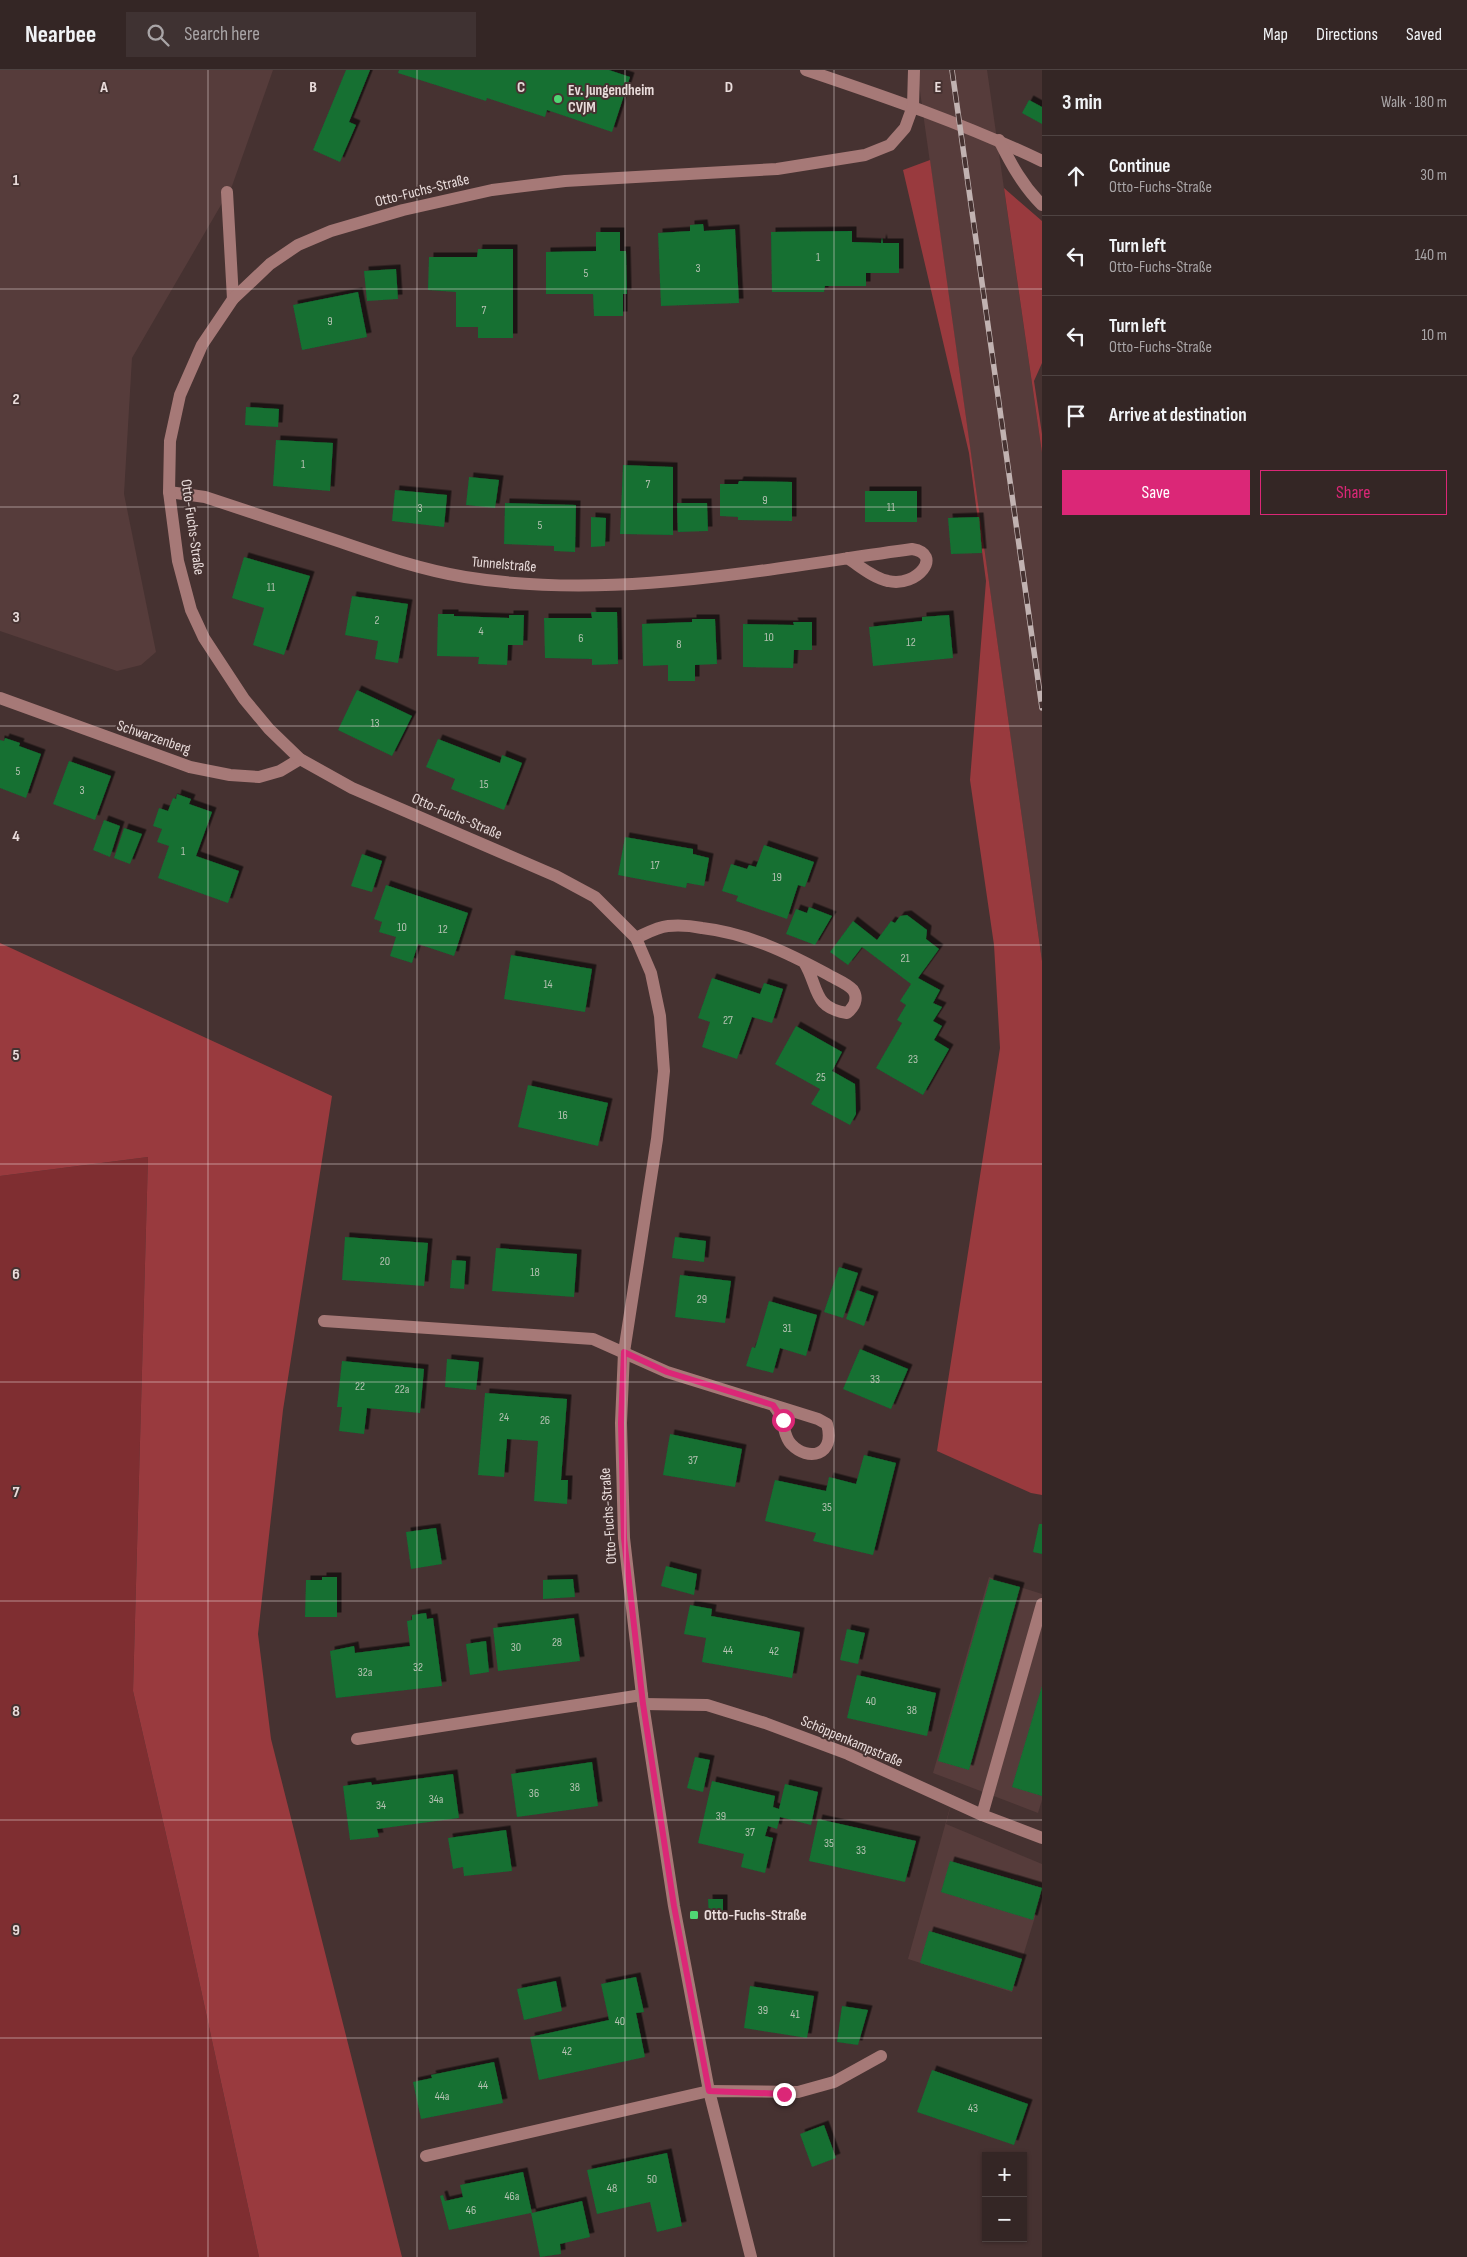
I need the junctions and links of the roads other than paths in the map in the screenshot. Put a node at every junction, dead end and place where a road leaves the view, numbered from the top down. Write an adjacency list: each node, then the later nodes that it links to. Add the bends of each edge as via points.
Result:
1 (806, 70): 3 (street)
2 (914, 70): 3 (street, Otto-Fuchs-Straße)
3 (913, 106): 4 (street); 8 (street, Otto-Fuchs-Straße, via 905,128 890,145 865,155 777,169 564,181 492,190 404,210 331,231 298,246 270,264)
4 (999, 140): 5 (street); 7 (street, via 1016,174)
5 (1042, 161)
6 (227, 192): 8 (street)
7 (1042, 205)
8 (233, 299): 9 (street, Otto-Fuchs-Straße, via 202,345 180,395 170,441)
9 (168, 492): 10 (street, Tunnelstraße, via 205,496 414,566 465,577 526,584 600,585 696,579); 12 (street, Otto-Fuchs-Straße, via 178,561 191,610 204,638 244,699)
10 (848, 558): 10 (street, Tunnelstraße, via 912,549 920,550 926,565 916,578 889,582 875,577)
11 (0, 698): 12 (street, Schwarzenberg, via 190,767 259,777 280,771)
12 (300, 759): 13 (street, Otto-Fuchs-Straße, via 352,788 556,876 595,897)
13 (636, 938): 14 (street, via 667,926 703,928 753,939); 16 (street, Otto-Fuchs-Straße, via 651,973 660,1016 664,1071 657,1139)
14 (804, 962)
15 (324, 1321): 16 (street, via 593,1339)
16 (624, 1352): 17 (street, via 667,1372); 19 (street, Otto-Fuchs-Straße, via 621,1460 624,1538)
17 (773, 1405): 17 (street, via 783,1420 789,1442 796,1448 809,1453 826,1449 830,1440 826,1424)
18 (1042, 1604): 21 (street)
19 (642, 1699): 20 (street, Schöppenkampstraße); 21 (street, Schöppenkampstraße, via 707,1705 765,1723 848,1754); 24 (street, Otto-Fuchs-Straße, via 674,1906)
20 (357, 1740)
21 (982, 1815): 22 (street, Schöppenkampstraße)
22 (1042, 1838)
23 (881, 2056): 24 (street, via 834,2082 798,2092)
24 (709, 2091): 25 (street); 26 (street, Otto-Fuchs-Straße)
25 (426, 2156)
26 (751, 2257)

